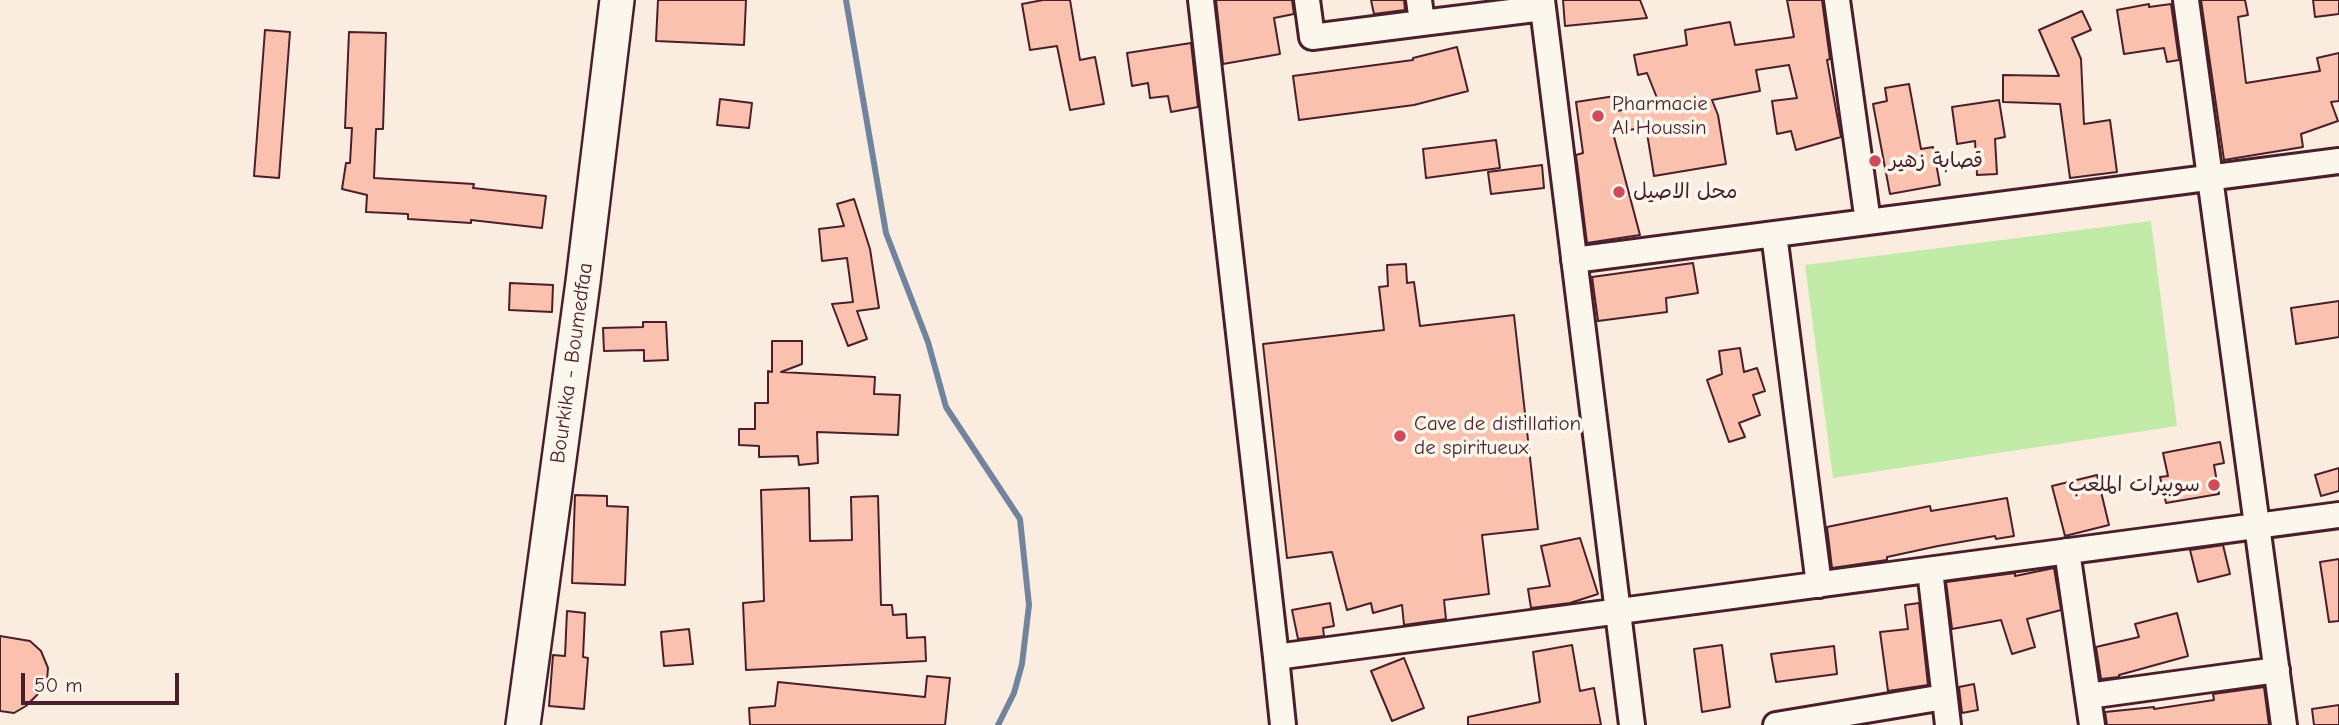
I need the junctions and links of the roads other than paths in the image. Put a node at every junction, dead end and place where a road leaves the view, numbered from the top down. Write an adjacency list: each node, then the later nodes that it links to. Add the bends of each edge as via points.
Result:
1 (617, 0): 24 (main road, Bourkika - Boumedfaa)
2 (1201, 0): 19 (street)
3 (1307, 0): 7 (street, via 1312,37)
4 (1836, 0): 10 (street)
5 (2186, 0): 9 (street)
6 (1542, 4): 7 (street); 12 (street)
7 (1420, 11)
8 (2339, 161): 9 (street)
9 (2212, 177): 10 (street); 14 (street)
10 (1868, 222): 11 (street)
11 (1774, 234): 12 (street); 17 (street)
12 (1574, 260): 18 (street)
13 (2339, 515): 14 (street)
14 (2258, 524): 15 (street); 20 (street)
15 (2067, 551): 16 (street); 21 (street)
16 (1930, 570): 17 (street); 22 (street)
17 (1819, 585): 18 (street)
18 (1618, 612): 19 (street); 26 (street)
19 (1276, 657): 25 (street)
20 (2277, 670): 21 (street); 30 (street)
21 (2088, 696): 29 (street)
22 (1944, 697): 23 (street); 28 (street)
23 (1875, 717): 27 (street)
24 (523, 725)
25 (1283, 725)
26 (1632, 725)
27 (1776, 725)
28 (1948, 725)
29 (2092, 725)
30 (2284, 725)

